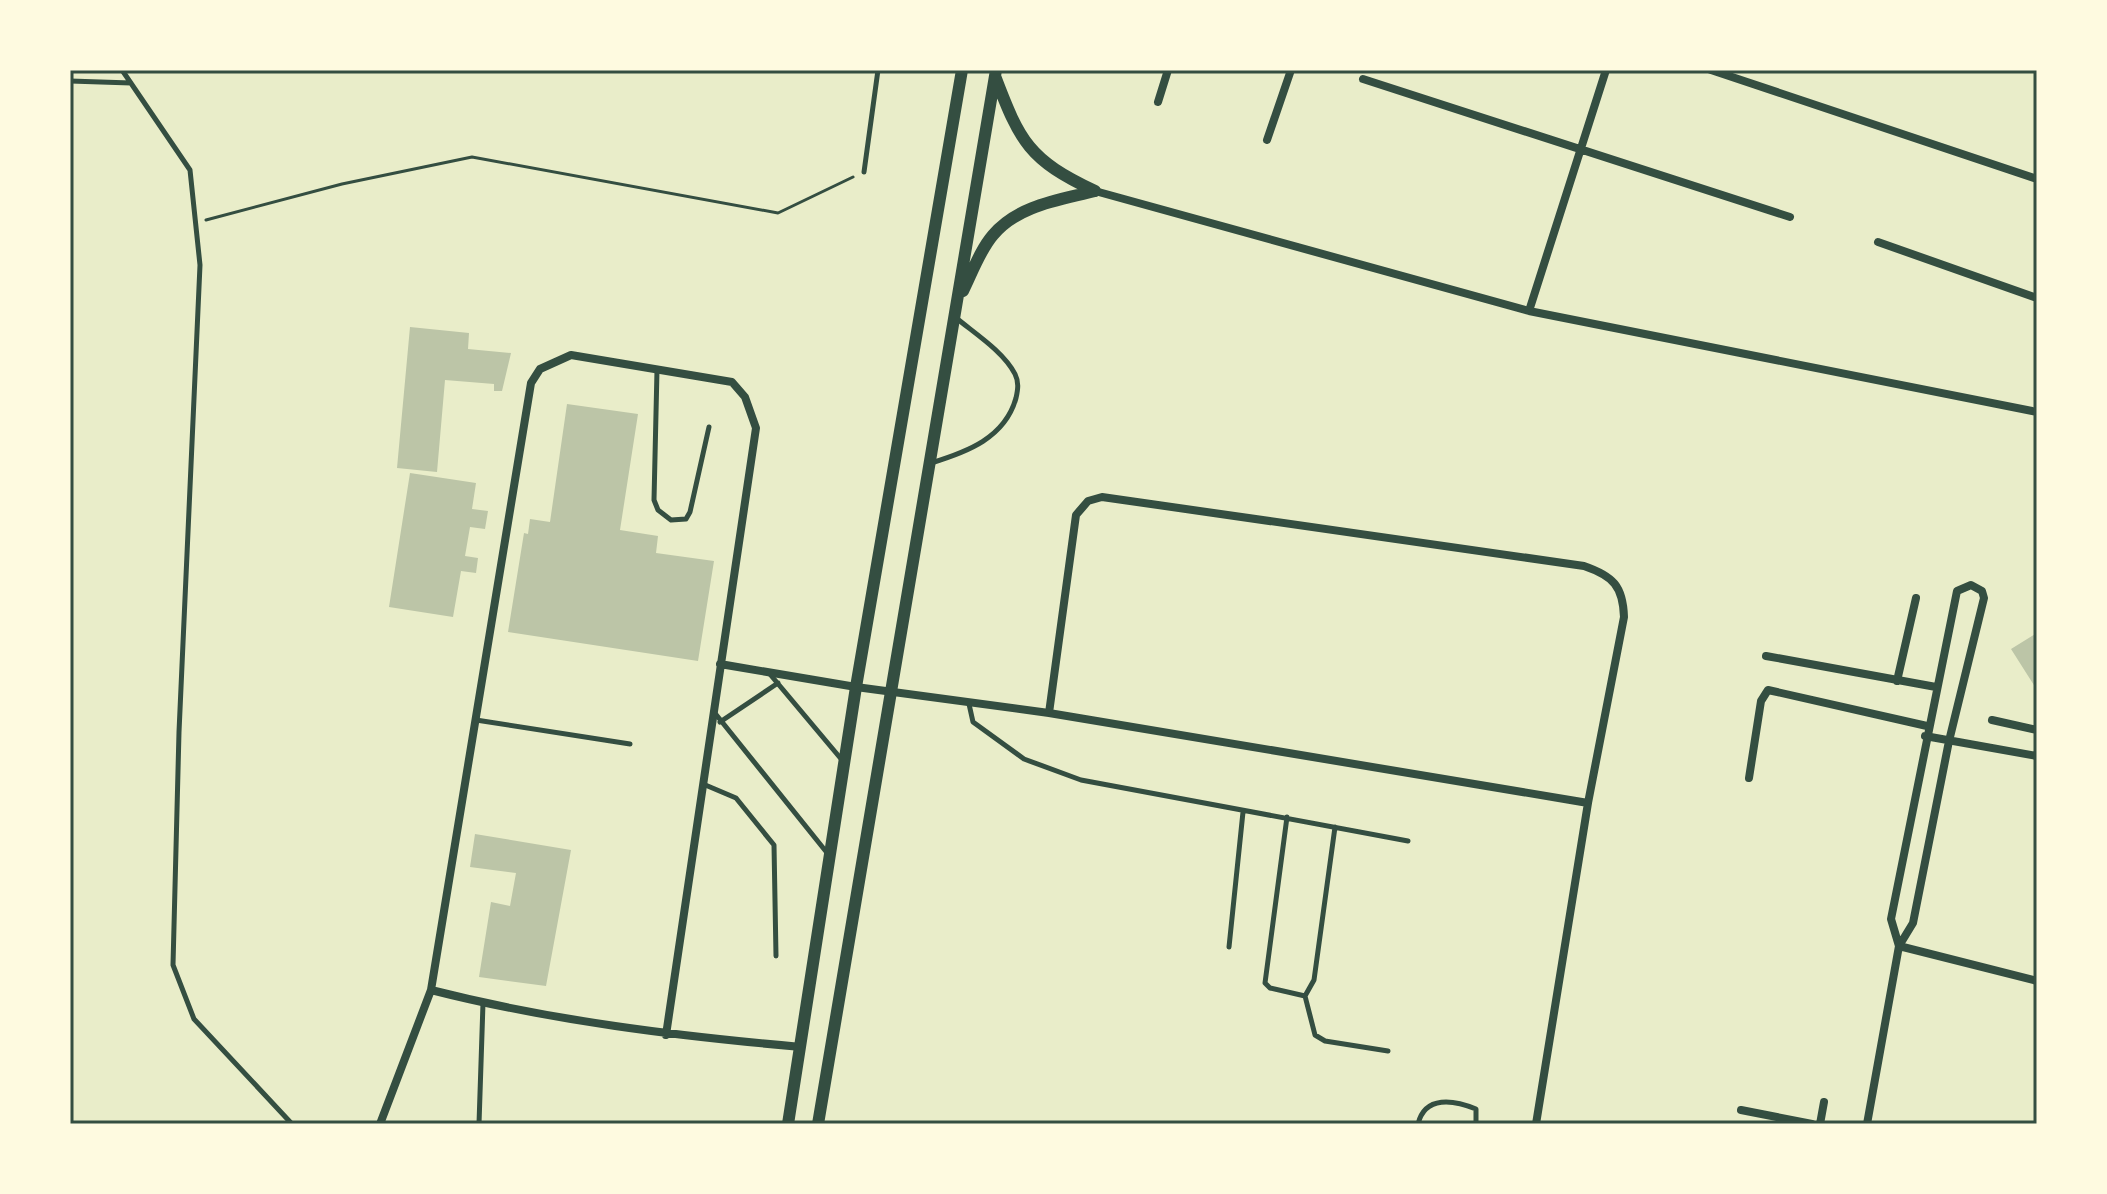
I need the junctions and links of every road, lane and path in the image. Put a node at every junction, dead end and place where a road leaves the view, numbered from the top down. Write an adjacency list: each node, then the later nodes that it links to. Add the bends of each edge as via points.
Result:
1 (122, 70): 11 (lane)
2 (878, 70): 15 (lane)
3 (962, 70): 35 (street)
4 (1168, 70): 12 (street)
5 (1291, 70): 13 (street)
6 (1606, 70): 14 (street)
7 (1711, 70): 16 (street)
8 (995, 73): 17 (street, via 1012,122 1030,150 1055,172); 22 (street)
9 (1363, 79): 14 (street)
10 (70, 81): 11 (lane)
11 (132, 83): 19 (lane, via 190,170)
12 (1158, 102)
13 (1267, 140)
14 (1579, 149): 18 (street); 23 (street)
15 (864, 172): 19 (path, via 778,213 472,157)
16 (2037, 179)
17 (1095, 191): 22 (street, via 1013,217 992,236); 23 (street)
18 (1790, 217)
19 (195, 222): 71 (lane, via 200,265 173,965 194,1019)
20 (1878, 242): 21 (street)
21 (2037, 298)
22 (958, 300): 24 (street)
23 (1529, 311): 26 (street)
24 (955, 317): 28 (street); 28 (lane, via 1000,355 1019,387 1005,424 968,451)
25 (657, 370): 27 (lane, via 654,500 671,520 686,519 690,512); 31 (street, via 732,382 753,413 756,428); 41 (street, via 571,355 540,369 531,383)
26 (2037, 412)
27 (709, 427)
28 (930, 464): 37 (street)
29 (1916, 598): 33 (street)
30 (1766, 656): 33 (street)
31 (720, 664): 32 (street); 39 (street)
32 (768, 672): 34 (lane); 35 (street)
33 (1897, 681): 36 (street)
34 (778, 683): 43 (lane); 50 (lane)
35 (856, 687): 37 (street); 50 (street)
36 (1936, 687): 44 (street); 47 (street, via 1957,591 1977,587 1984,598)
37 (890, 690): 38 (street); 75 (street)
38 (969, 704): 40 (street); 54 (lane, via 973,722 1024,759 1081,780)
39 (713, 711): 43 (lane); 52 (street)
40 (1049, 713): 53 (street); 53 (street, via 1076,515 1088,501 1102,497 1584,566 1617,582 1624,617)
41 (476, 720): 48 (lane); 63 (street)
42 (1992, 720): 45 (street)
43 (720, 722): 58 (lane)
44 (1927, 726): 46 (street); 51 (street, via 1768,690 1761,701)
45 (2037, 730)
46 (1925, 736): 47 (street); 59 (street, via 1891,919)
47 (1949, 741): 49 (street); 59 (street, via 1913,923)
48 (630, 744)
49 (2037, 756)
50 (844, 763): 58 (street)
51 (1749, 778)
52 (702, 784): 61 (lane, via 736,798 774,845); 66 (street)
53 (1588, 803): 78 (street)
54 (1243, 812): 55 (lane); 60 (lane)
55 (1287, 817): 56 (lane); 64 (lane, via 1265,983)
56 (1335, 827): 57 (lane); 64 (lane, via 1314,980)
57 (1408, 841)
58 (830, 857): 67 (street)
59 (1899, 946): 62 (street); 81 (street)
60 (1229, 947)
61 (776, 956)
62 (2037, 981)
63 (431, 990): 65 (street); 72 (street)
64 (1305, 996): 68 (lane, via 1315,1035)
65 (483, 1003): 66 (street); 73 (lane)
66 (666, 1035): 67 (street)
67 (801, 1047): 74 (street)
68 (1388, 1051)
69 (1824, 1102): 80 (street)
70 (1741, 1110): 79 (street)
71 (292, 1124)
72 (380, 1124)
73 (479, 1124)
74 (788, 1124)
75 (818, 1124)
76 (1418, 1124): 77 (lane, via 1429,1106 1453,1100 1476,1109)
77 (1476, 1124)
78 (1536, 1124)
79 (1812, 1124)
80 (1820, 1124)
81 (1867, 1124)

